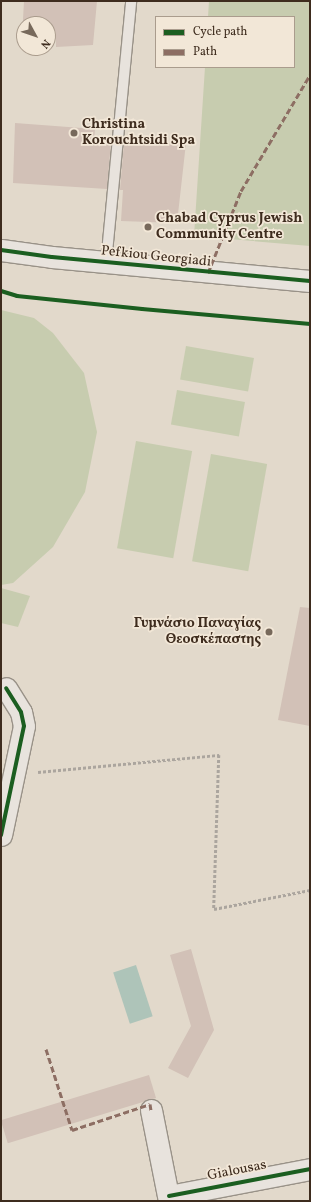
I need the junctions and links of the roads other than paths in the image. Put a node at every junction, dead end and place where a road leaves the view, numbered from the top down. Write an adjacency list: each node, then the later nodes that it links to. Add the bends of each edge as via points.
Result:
1 (131, 1): 3 (lane)
2 (1, 250): 3 (street, Pefkiou Georgiadi)
3 (106, 263): 4 (street, Pefkiou Georgiadi)
4 (310, 281)
5 (6, 688): 6 (street, via 21,712 24,726)
6 (1, 835)
7 (151, 1110): 9 (street)
8 (310, 1169): 9 (street, Gialousas)
9 (169, 1198)

